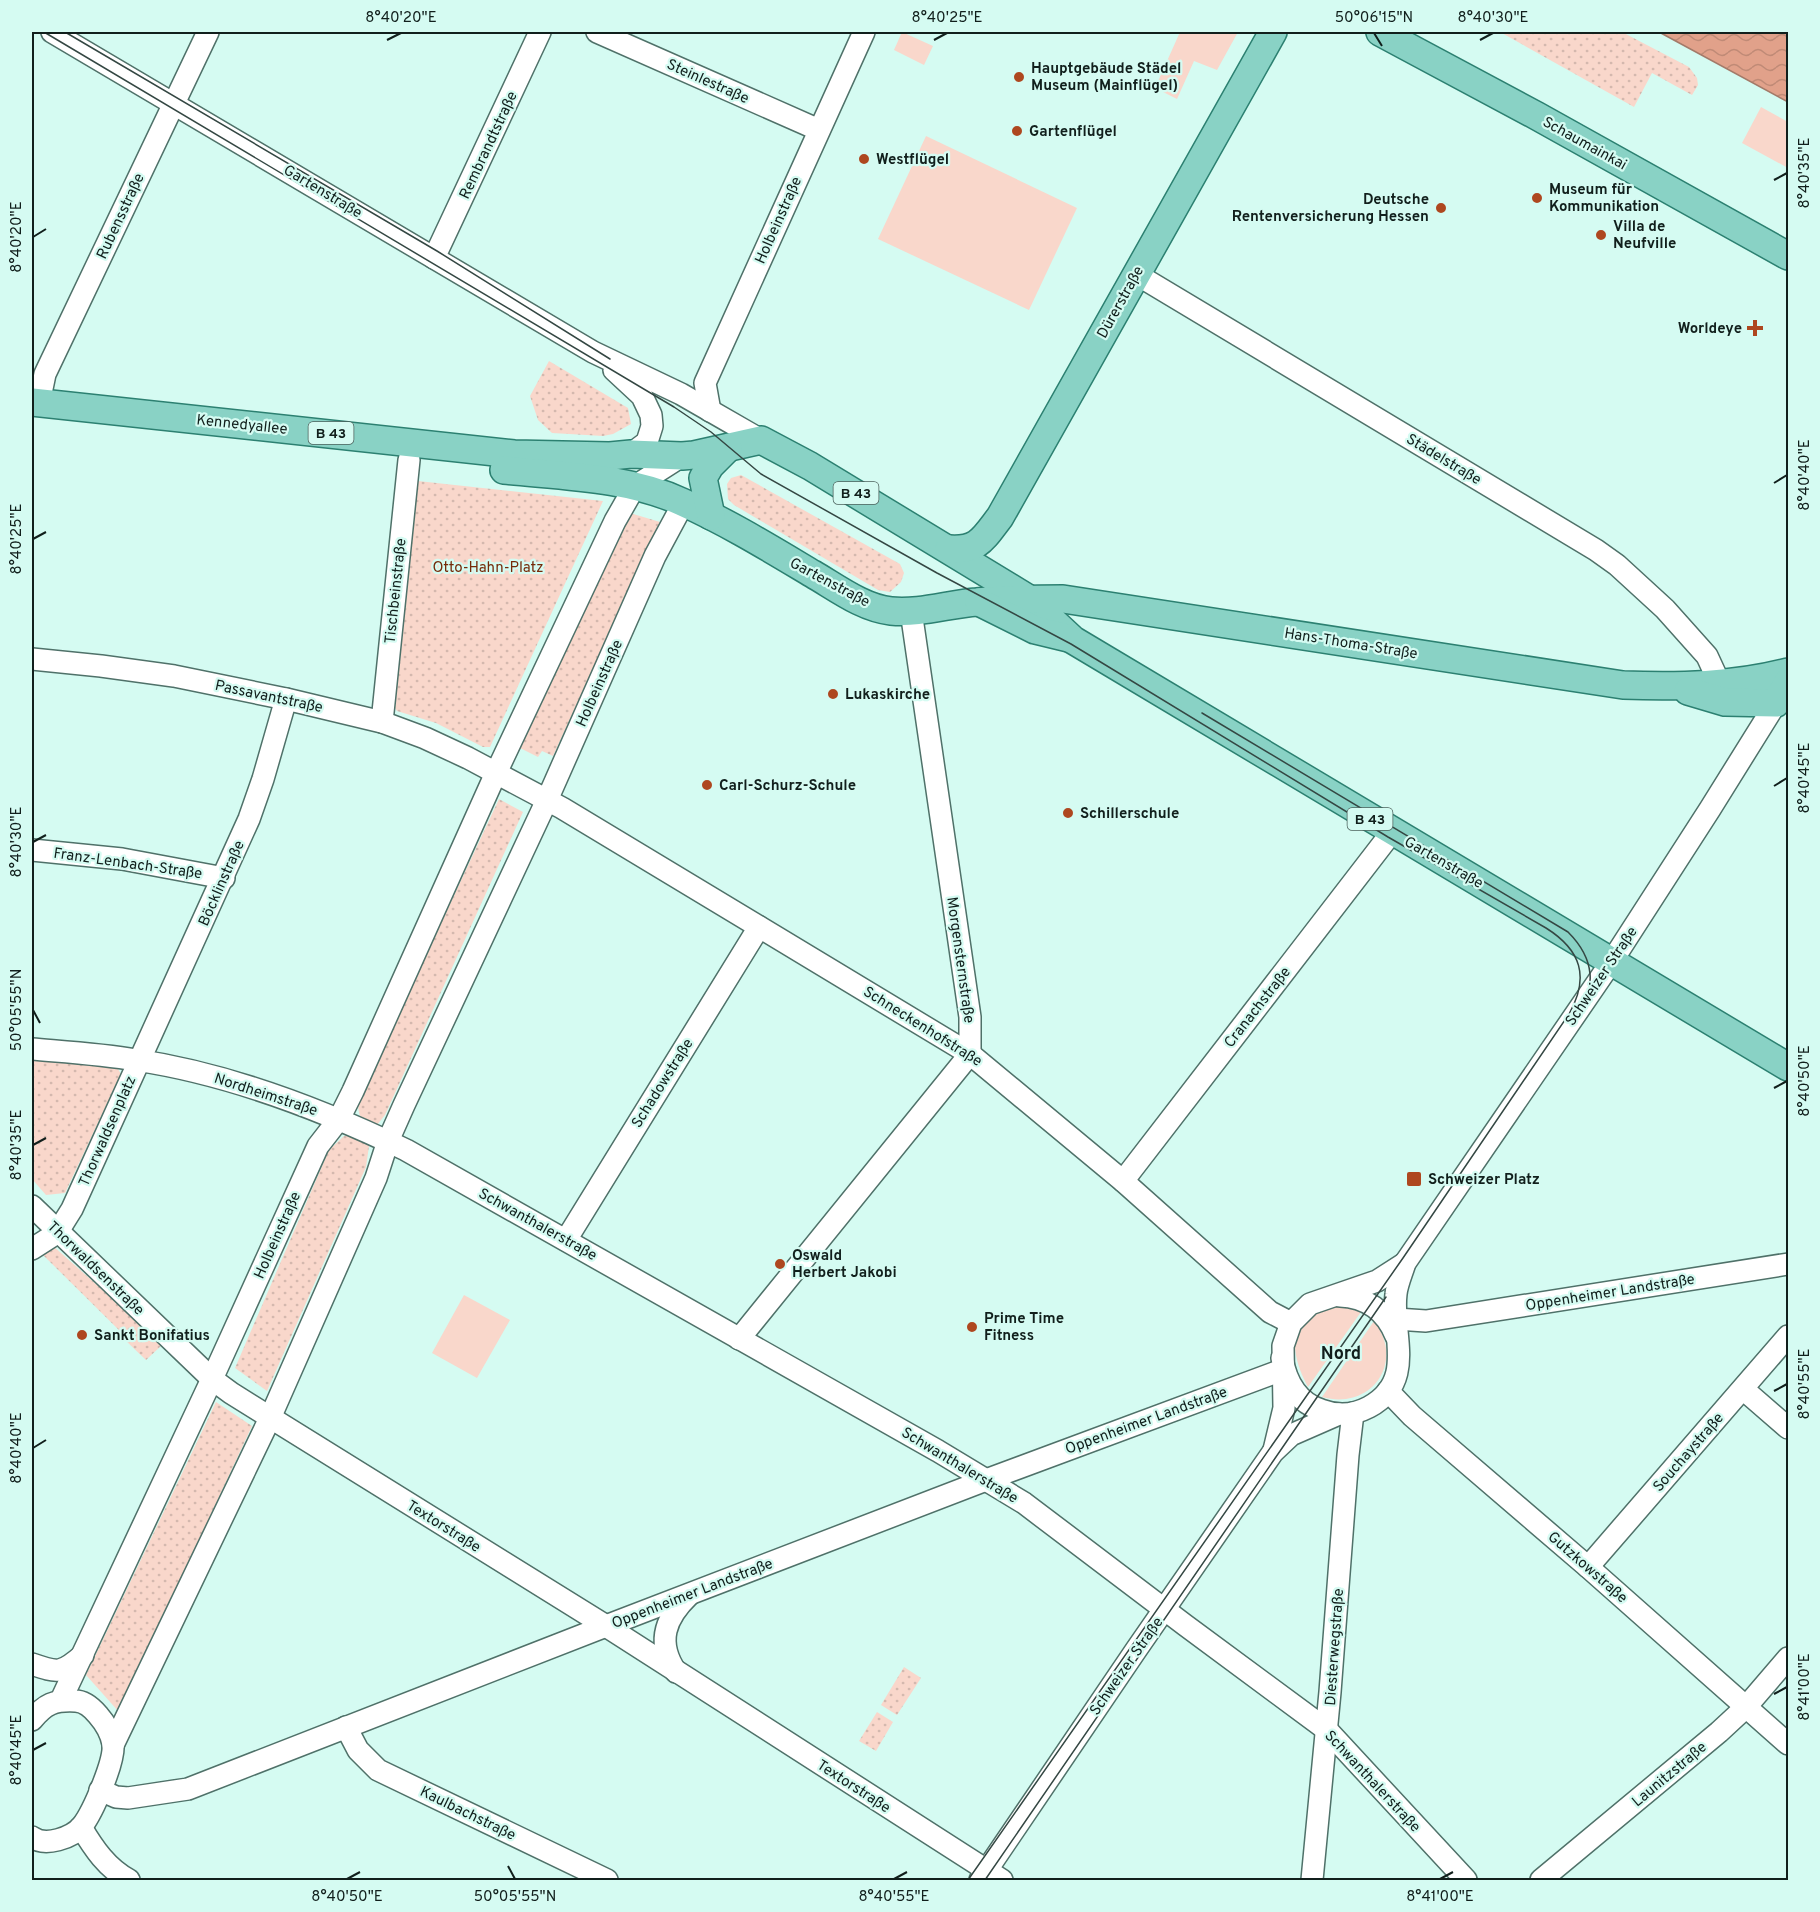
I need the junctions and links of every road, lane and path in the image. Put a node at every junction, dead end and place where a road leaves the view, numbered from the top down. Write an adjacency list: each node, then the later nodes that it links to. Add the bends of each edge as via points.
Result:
1 (52, 32): 8 (street, Gartenstraße)
2 (208, 32): 8 (street, Rubensstraße)
3 (540, 32): 11 (street, Rembrandtstraße)
4 (597, 32): 9 (street, Steinlestraße)
5 (864, 32): 9 (street, Holbeinstraße)
6 (1273, 32): 12 (main road, Dürerstraße)
7 (1380, 32): 10 (main road, Schaumainkai)
8 (174, 103): 11 (street, Gartenstraße); 14 (street, Rubensstraße, via 45,374)
9 (819, 130): 15 (street, Holbeinstraße, via 705,383)
10 (1788, 256)
11 (434, 258): 13 (street, Gartenstraße)
12 (1136, 274): 24 (main road, Dürerstraße, via 1000,517 975,545); 31 (street, Städelstraße, via 1610,560 1665,609 1707,656)
13 (593, 352): 15 (street, Gartenstraße); 17 (street, Gartenstraße, via 647,404 652,426 647,442)
14 (34, 409): 17 (main road, Kennedyallee / B 43, via 514,454); 19 (main road, Kennedyallee / B 43)
15 (710, 411): 16 (street, Gartenstraße)
16 (742, 444): 18 (main road, B 43); 23 (main road, via 710,466 703,478); 24 (main road, Gartenstraße / B 43, via 810,465)
17 (632, 454): 18 (main road, B 43)
18 (682, 456): 21 (street)
19 (409, 460): 20 (main road, Kennedyallee / B 43); 35 (street, Tischbeinstraße)
20 (586, 478): 21 (main road, Gartenstraße / B 43)
21 (635, 486): 22 (main road, Gartenstraße / B 43); 36 (street, Holbeinstraße, via 615,520)
22 (684, 502): 23 (main road, Gartenstraße / B 43); 37 (street, Holbeinstraße, via 655,556)
23 (711, 516): 27 (main road, Gartenstraße / B 43, via 859,600 891,611)
24 (949, 549): 25 (main road, Gartenstraße); 27 (main road, via 963,578 960,585)
25 (1029, 599): 26 (main road, Hans-Thoma-Straße); 28 (main road, Gartenstraße); 32 (main road, Hans-Thoma-Straße, via 1079,601 1623,685)
26 (978, 601): 27 (main road, Gartenstraße); 28 (main road, Gartenstraße / B 43, via 1035,630)
27 (911, 611): 44 (street, Morgensternstraße, via 970,1017)
28 (1069, 638): 38 (main road, Gartenstraße / B 43)
29 (32, 659): 34 (street, Passavantstraße, via 174,676)
30 (1788, 672): 31 (main road, Hans-Thoma-Straße)
31 (1719, 682): 32 (main road, Hans-Thoma-Straße)
32 (1673, 686): 33 (main road, Hans-Thoma-Straße, via 1725,702)
33 (1782, 693): 42 (street, Schweizer Straße)
34 (286, 699): 35 (street, Passavantstraße); 40 (street, Böcklinstraße, via 264,778)
35 (382, 722): 36 (street, Passavantstraße)
36 (496, 773): 37 (street); 47 (street, Holbeinstraße)
37 (547, 800): 41 (street, Schneckenhofstraße); 48 (street, Holbeinstraße)
38 (1392, 832): 42 (main road, Gartenstraße / B 43); 49 (street, Cranachstraße)
39 (32, 850): 40 (street, Franz-Lenbach-Straße, via 122,860)
40 (224, 878): 45 (street, Böcklinstraße)
41 (759, 927): 44 (street, Schneckenhofstraße); 52 (street, Schadowstraße)
42 (1612, 961): 46 (main road, Gartenstraße / B 43); 54 (street, Schweizer Straße)
43 (32, 1049): 45 (street, Thorwaldsenplatz)
44 (970, 1054): 49 (street, Schneckenhofstraße); 60 (street)
45 (139, 1060): 47 (street, Nordheimstraße, via 247,1086); 51 (street, Thorwaldsenplatz, via 72,1209)
46 (1788, 1067)
47 (339, 1119): 48 (street, Nordheimstraße); 63 (street, Holbeinstraße, via 318,1146)
48 (388, 1141): 52 (street, Schwanthalerstraße); 67 (street, Holbeinstraße, via 376,1178)
49 (1123, 1182): 58 (street, Schneckenhofstraße, via 1270,1312)
50 (32, 1206): 51 (street, Thorwaldsenstraße)
51 (57, 1233): 53 (street); 63 (street, Thorwaldsenstraße)
52 (566, 1240): 60 (street, Schwanthalerstraße)
53 (32, 1249)
54 (1405, 1263): 56 (street, via 1377,1281); 57 (street, via 1396,1293)
55 (1788, 1264): 57 (street, Oppenheimer Landstraße, via 1426,1321)
56 (1336, 1296): 58 (street, via 1310,1304); 61 (street, via 1360,1299 1378,1309 1389,1321)
57 (1396, 1319): 61 (street)
58 (1291, 1323): 62 (street)
59 (1788, 1336): 64 (street, Souchaystraße)
60 (740, 1339): 70 (street, Schwanthalerstraße)
61 (1398, 1345): 65 (street, via 1397,1373)
62 (1282, 1364): 66 (street, via 1303,1400 1318,1409); 69 (street, via 1284,1408); 70 (street, Oppenheimer Landstraße)
63 (212, 1379): 67 (street, Textorstraße); 75 (street, Holbeinstraße)
64 (1743, 1389): 68 (street); 71 (street, Souchaystraße)
65 (1388, 1391): 66 (street, via 1372,1405); 71 (street, Gutzkowstraße)
66 (1346, 1413): 69 (street, via 1291,1435); 83 (street, Diesterwegstraße, via 1348,1455)
67 (270, 1418): 74 (street, Textorstraße); 85 (street, Holbeinstraße)
68 (1788, 1428)
69 (1273, 1452): 73 (street, Schweizer Straße)
70 (986, 1480): 72 (street, Oppenheimer Landstraße); 73 (street, Schwanthalerstraße, via 1024,1503)
71 (1588, 1567): 80 (street, Gutzkowstraße)
72 (689, 1595): 74 (street, Oppenheimer Landstraße); 78 (street, via 672,1613 665,1633 669,1660)
73 (1164, 1610): 83 (street, Schwanthalerstraße); 89 (street, Schweizer Straße)
74 (606, 1626): 78 (street, Textorstraße); 82 (street, Oppenheimer Landstraße)
75 (83, 1655): 77 (street, via 66,1669 55,1672); 79 (street, Holbeinstraße)
76 (1788, 1658): 80 (street, Launitzstraße)
77 (32, 1663): 79 (street)
78 (676, 1672): 89 (street, Textorstraße)
79 (59, 1701): 81 (street, via 42,1707); 85 (street, via 80,1701 94,1710)
80 (1746, 1707): 84 (street, Gutzkowstraße); 94 (street, Launitzstraße)
81 (32, 1720)
82 (346, 1727): 86 (street, Oppenheimer Landstraße, via 188,1790 128,1798); 91 (street, Kaulbachstraße, via 358,1750 378,1770)
83 (1327, 1730): 92 (street, Diesterwegstraße); 93 (street, Schwanthalerstraße)
84 (1788, 1744)
85 (113, 1745): 86 (street, Holbeinstraße)
86 (100, 1791): 87 (street, Holbeinstraße)
87 (81, 1827): 88 (street, via 51,1841); 90 (street, via 96,1852)
88 (32, 1837)
89 (989, 1877)
90 (129, 1881)
91 (607, 1881)
92 (1312, 1881)
93 (1466, 1881)
94 (1541, 1881)

